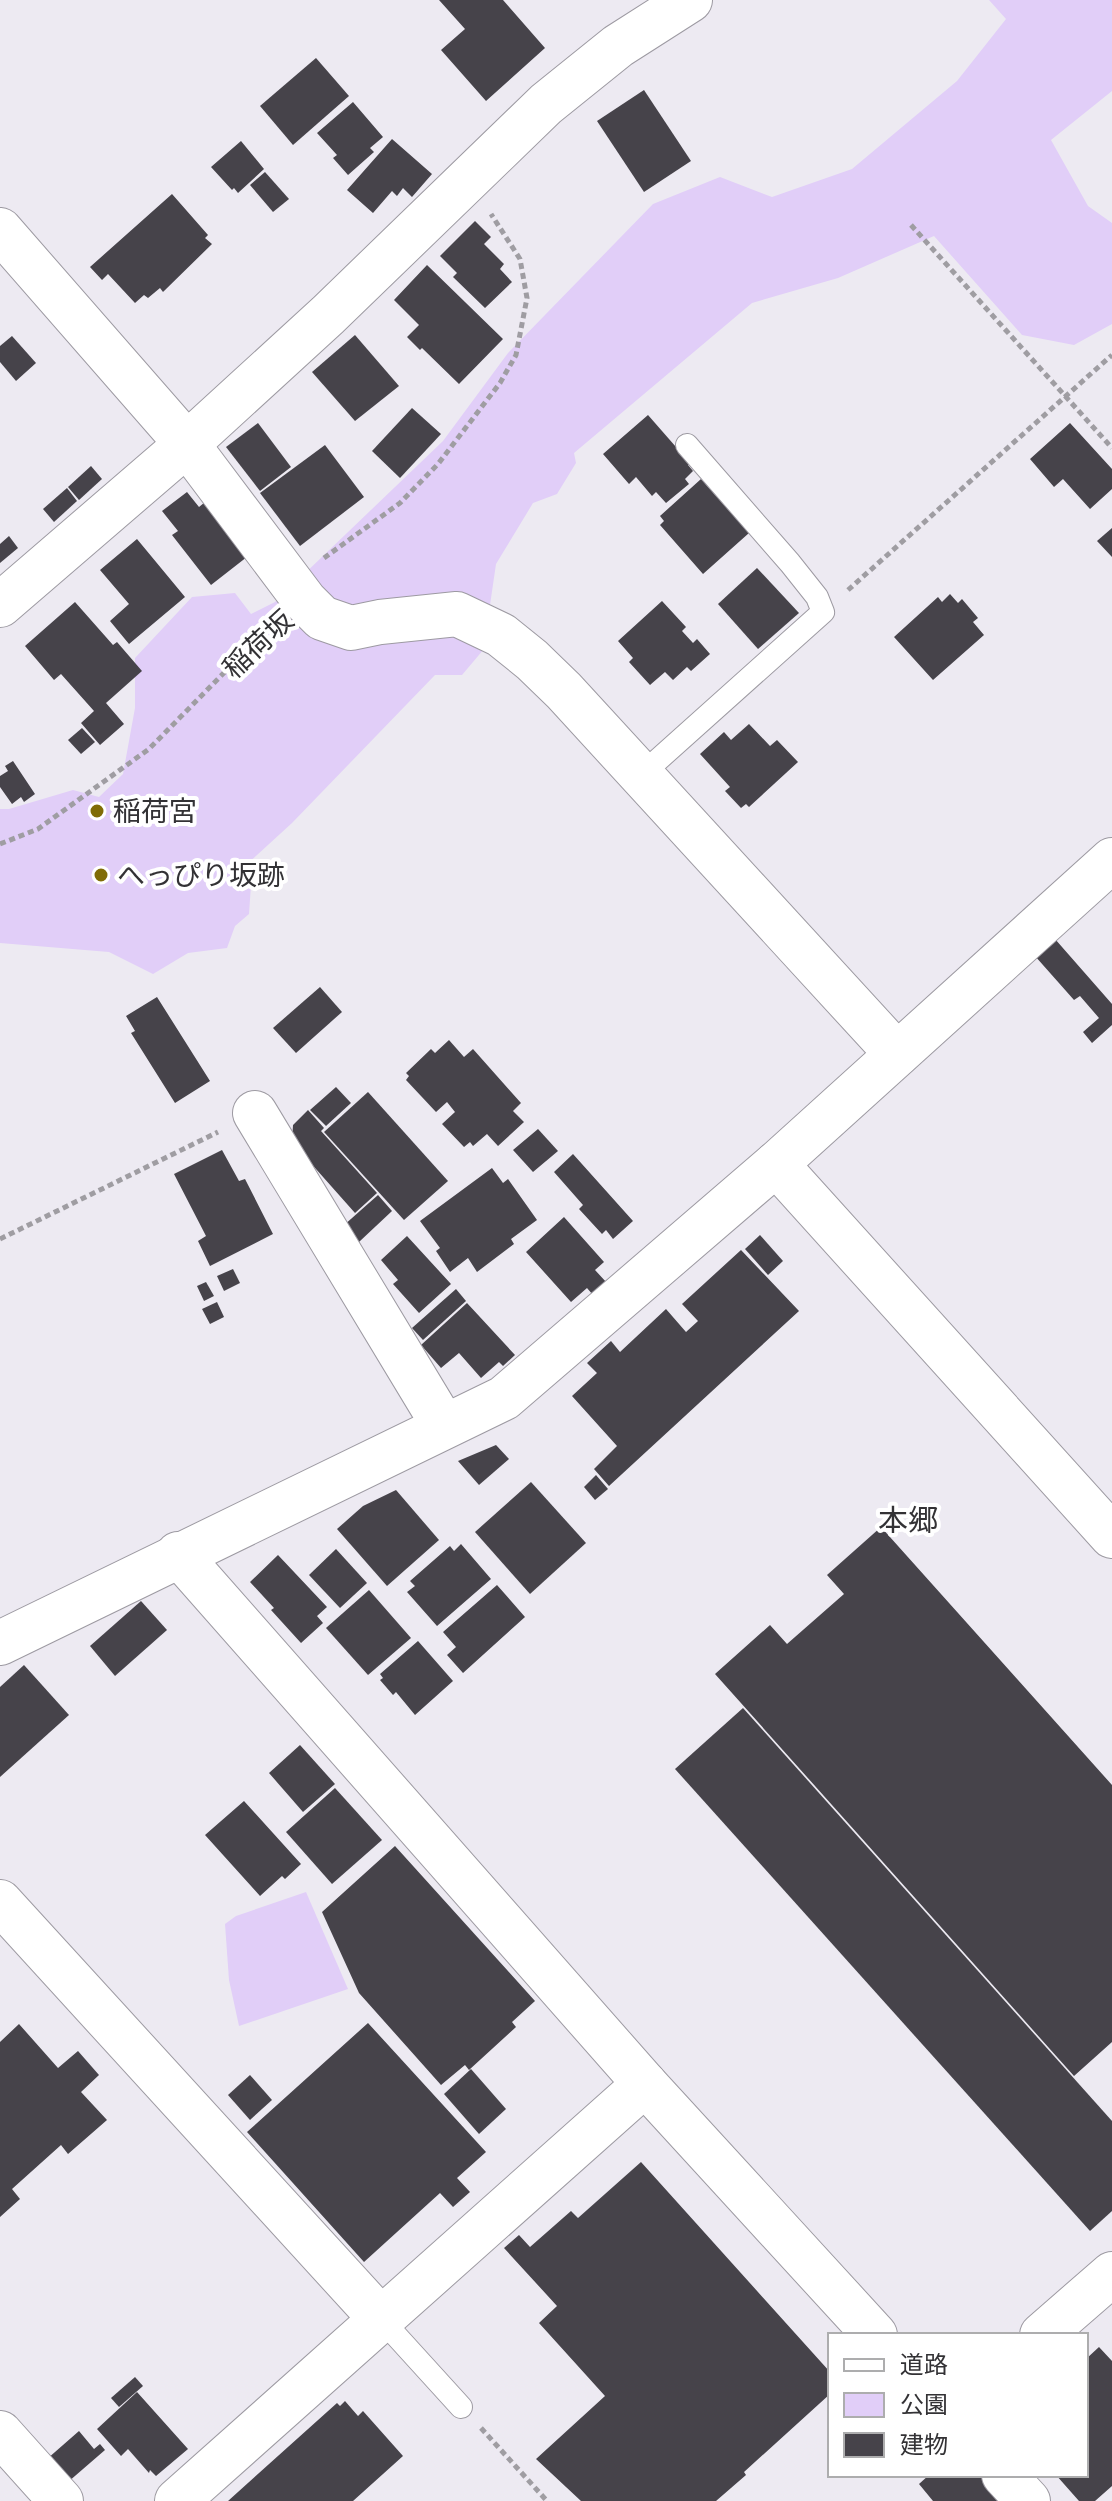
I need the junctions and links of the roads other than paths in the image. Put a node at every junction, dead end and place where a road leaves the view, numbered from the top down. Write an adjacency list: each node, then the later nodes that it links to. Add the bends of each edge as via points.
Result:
1 (690, 0): 3 (street, via 618,46 546,104)
2 (0, 230): 3 (street)
3 (187, 444): 5 (street); 6 (street, 稲荷坂, via 322,618 351,628 457,614 501,635 564,691)
4 (687, 445): 6 (lane, via 790,563 823,612)
5 (0, 605)
6 (641, 775): 8 (street, 稲荷坂)
7 (1112, 860): 8 (street)
8 (897, 1054): 10 (street)
9 (255, 1113): 11 (street)
10 (776, 1164): 11 (street, via 504,1398); 12 (street)
11 (444, 1426): 13 (street)
12 (1112, 1536)
13 (178, 1554): 14 (street); 16 (street)
14 (0, 1643)
15 (0, 1902): 18 (street)
16 (645, 2084): 18 (street); 19 (street)
17 (1112, 2274): 20 (street)
18 (381, 2319): 21 (lane); 25 (street)
19 (873, 2333)
20 (1044, 2333)
21 (461, 2407)
22 (0, 2433): 24 (street)
23 (1006, 2477): 26 (street)
24 (61, 2501)
25 (177, 2501)
26 (1028, 2501)

